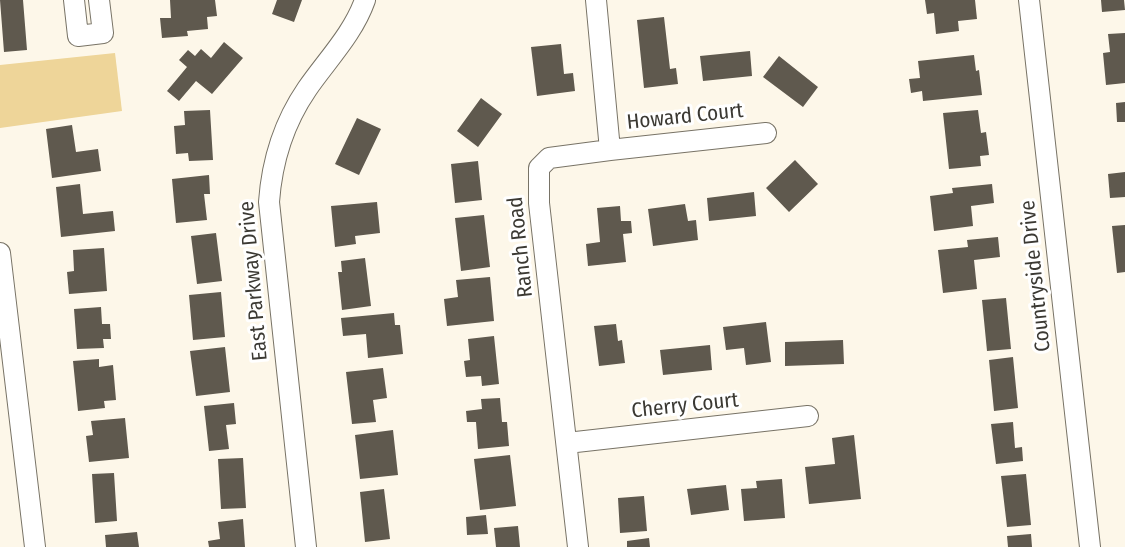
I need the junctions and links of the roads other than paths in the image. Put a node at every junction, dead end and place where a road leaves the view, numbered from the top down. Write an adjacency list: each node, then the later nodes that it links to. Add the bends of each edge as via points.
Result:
1 (74, 0): 2 (street, via 78,36 102,33)
2 (99, 0)
3 (365, 0): 12 (street, East Parkway Drive, via 345,40 292,113 279,141 271,176 269,202)
4 (596, 0): 7 (street)
5 (1029, 0): 14 (street, Countryside Drive)
6 (766, 133): 7 (street, Howard Court)
7 (610, 150): 10 (street, Ranch Road, via 549,158 539,168 539,203)
8 (0, 253): 11 (street)
9 (808, 416): 10 (street, Cherry Court)
10 (567, 443): 13 (street, Ranch Road)
11 (35, 547)
12 (306, 547)
13 (578, 547)
14 (1090, 547)

